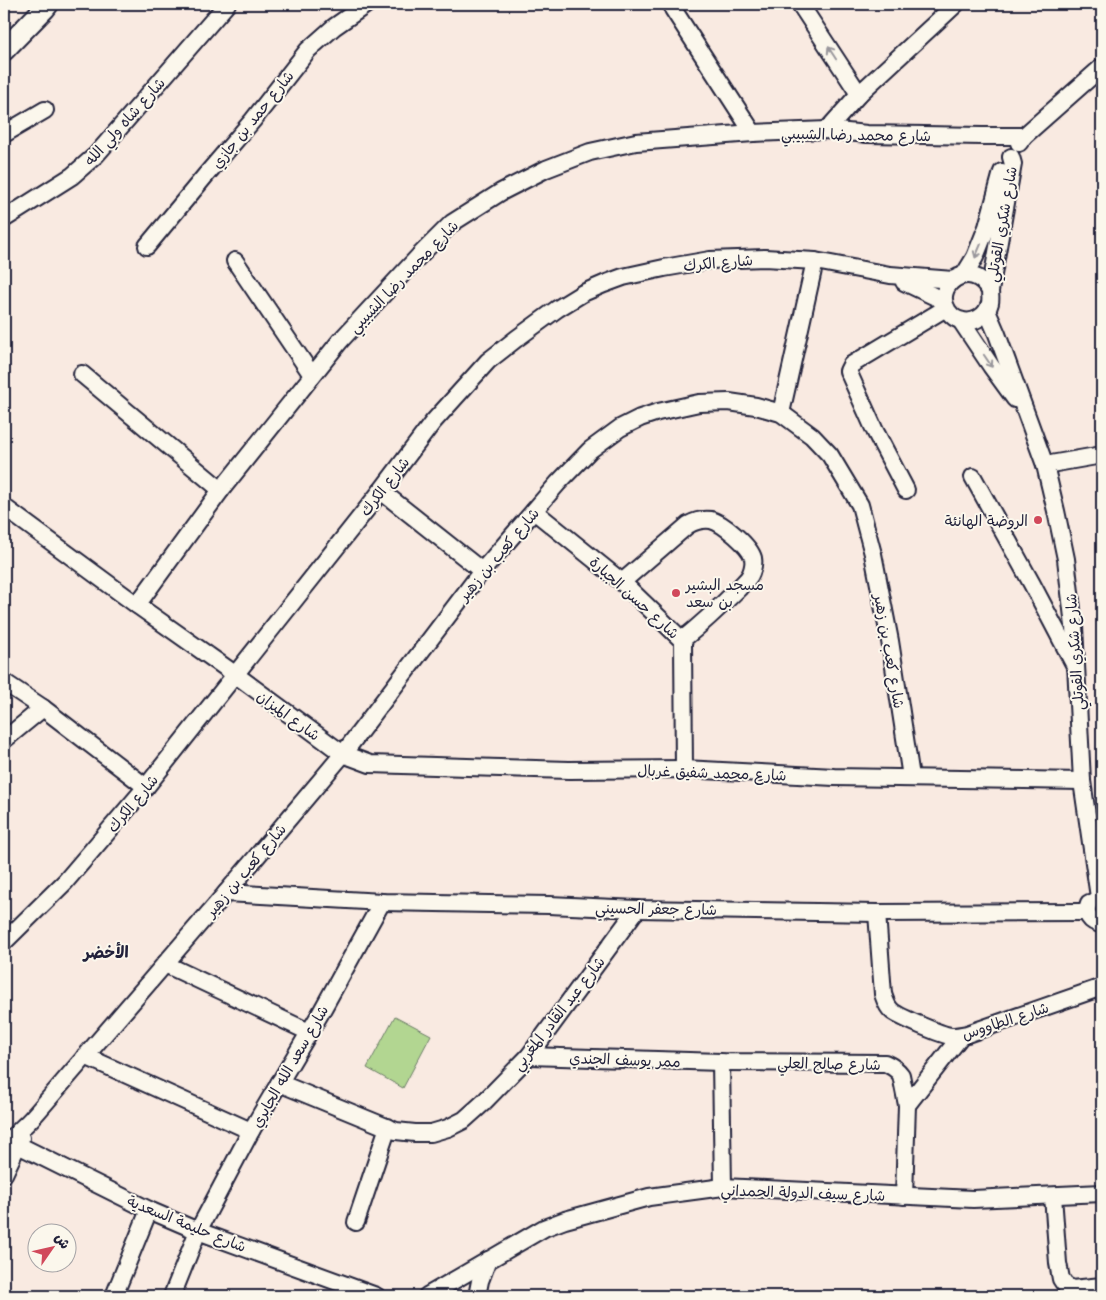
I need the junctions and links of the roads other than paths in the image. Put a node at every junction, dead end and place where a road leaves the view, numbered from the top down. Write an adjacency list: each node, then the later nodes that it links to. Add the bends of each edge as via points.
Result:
1 (48, 4): 7 (main road)
2 (227, 4): 16 (street, شارع شاه ولي الله, via 92,160)
3 (367, 4): 17 (street, شارع حمد بن جازي, via 308,50)
4 (800, 4): 9 (street, one-way to 4)
5 (956, 4): 9 (street)
6 (672, 10): 12 (street)
7 (4, 50)
8 (1102, 68): 14 (street, شارع شكري القوتلي)
9 (859, 94): 11 (street)
10 (45, 110): 13 (street)
11 (827, 130): 12 (street, شارع محمد رضا الشبيبي); 14 (street, شارع محمد رضا الشبيبي, via 866,134)
12 (753, 133): 27 (street, شارع محمد رضا الشبيبي, via 636,142 590,152 546,169 502,192 452,223)
13 (4, 134)
14 (1024, 136): 15 (street, شارع شكري القوتلي)
15 (1011, 156): 21 (street, شارع شكري القوتلي, one-way to 21, via 1006,161 987,228 975,257); 22 (street, شارع شكري القوتلي, via 1013,164)
16 (4, 219)
17 (147, 246)
18 (235, 261): 27 (street)
19 (815, 261): 20 (street, شارع الكرك); 29 (street); 35 (street, شارع الكرك, via 765,258 710,260 623,277 583,294 557,308 488,361 433,422)
20 (890, 276): 21 (street, شارع الكرك); 23 (street, شارع الكرك)
21 (958, 278): 22 (street, via 972,276 980,279); 23 (street, via 948,286)
22 (990, 291): 24 (street)
23 (945, 305): 25 (street, via 952,316); 34 (street, via 851,365 848,371)
24 (987, 311): 25 (street, via 976,320); 28 (street, شارع شكري القوتلي)
25 (961, 321): 28 (street, شارع شكري القوتلي, one-way to 28)
26 (82, 374): 33 (street)
27 (312, 375): 33 (street, شارع محمد رضا الشبيبي)
28 (1025, 411): 31 (street, شارع شكري القوتلي)
29 (782, 413): 37 (street, شارع كعب بن زهير, via 729,402 698,403 640,418 590,450); 49 (street, شارع كعب بن زهير, via 830,455 860,505 890,641)
30 (1102, 455): 31 (street)
31 (1045, 465): 42 (street, شارع شكري القوتلي, via 1066,559)
32 (974, 477): 42 (street)
33 (221, 490): 40 (street, شارع محمد رضا الشبيبي)
34 (906, 490)
35 (381, 491): 38 (street); 43 (street, شارع الكرك)
36 (4, 508): 40 (street)
37 (534, 511): 38 (street, شارع كعب بن زهير); 39 (street, شارع حسن الجبارة)
38 (482, 571): 47 (street, شارع كعب بن زهير)
39 (622, 582): 41 (street, شارع حسن الجبارة); 41 (street, via 688,525 701,520 720,524 749,549 754,566 750,576)
40 (137, 605): 43 (street)
41 (682, 640): 48 (street, شارع حسن الجبارة)
42 (1076, 668): 50 (street, شارع شكري القوتلي)
43 (236, 675): 47 (street, شارع الميزان); 51 (street, شارع الكرك)
44 (4, 682): 45 (street)
45 (43, 708): 46 (street); 51 (street)
46 (4, 740)
47 (343, 754): 48 (street, شارع محمد شفيق غربال, via 377,765); 52 (street, شارع كعب بن زهير)
48 (684, 769): 49 (street, شارع محمد شفيق غربال, via 834,777)
49 (911, 777): 50 (street, شارع محمد شفيق غربال)
50 (1082, 780): 53 (street, شارع شكري القوتلي)
51 (146, 787): 60 (street, شارع الكرك, via 65,882)
52 (226, 894): 54 (street, شارع جعفر الحسيني); 61 (street, شارع كعب بن زهير)
53 (1101, 898): 56 (street, via 1090,901)
54 (382, 902): 55 (street, شارع جعفر الحسيني); 63 (street, شارع سعد الله الجابري)
55 (637, 909): 57 (street, شارع جعفر الحسيني); 66 (street, شارع عبد القادر المغربي)
56 (1087, 912): 57 (street, شارع جعفر الحسيني); 58 (street, via 1092,921)
57 (877, 913): 64 (street, شارع الطاووس, via 883,994 891,1011 945,1034)
58 (1102, 924): 59 (street)
59 (1102, 932)
60 (4, 942)
61 (165, 964): 63 (street); 65 (street, شارع كعب بن زهير)
62 (1102, 987): 64 (street, شارع الطاووس)
63 (309, 1032): 68 (street, شارع سعد الله الجابري)
64 (961, 1036): 69 (street)
65 (85, 1056): 71 (street); 72 (street, شارع كعب بن زهير)
66 (529, 1056): 67 (street, ممر يوسف الجندي); 70 (street, شارع عبد القادر المغربي, via 464,1120 431,1133)
67 (721, 1062): 69 (street, شارع صالح العلي, via 886,1063 901,1075); 74 (street)
68 (279, 1083): 70 (street, شارع عبد القادر المغربي); 71 (street, شارع سعد الله الجابري)
69 (907, 1105): 76 (street, شارع صالح العلي)
70 (388, 1128): 79 (street)
71 (251, 1131): 80 (street, شارع سعد الله الجابري)
72 (9, 1143): 73 (street); 78 (street, شارع حليمة السعدية)
73 (4, 1174)
74 (724, 1187): 76 (street, شارع سيف الدولة الحمداني); 81 (street, شارع سيف الدولة الحمداني, via 649,1197 565,1220 544,1228)
75 (1102, 1193): 77 (street, شارع سيف الدولة الحمداني)
76 (904, 1196): 77 (street, شارع سيف الدولة الحمداني, via 973,1199)
77 (1053, 1196): 82 (street, via 1061,1279 1072,1289)
78 (149, 1210): 80 (street, شارع حليمة السعدية); 83 (street)
79 (356, 1222)
80 (198, 1231): 84 (street, شارع سعد الله الجابري); 85 (street, شارع حليمة السعدية)
81 (488, 1260): 86 (street, شارع سيف الدولة الحمداني); 87 (street)
82 (1102, 1286)
83 (114, 1296)
84 (172, 1296)
85 (376, 1296)
86 (427, 1296)
87 (477, 1296)

